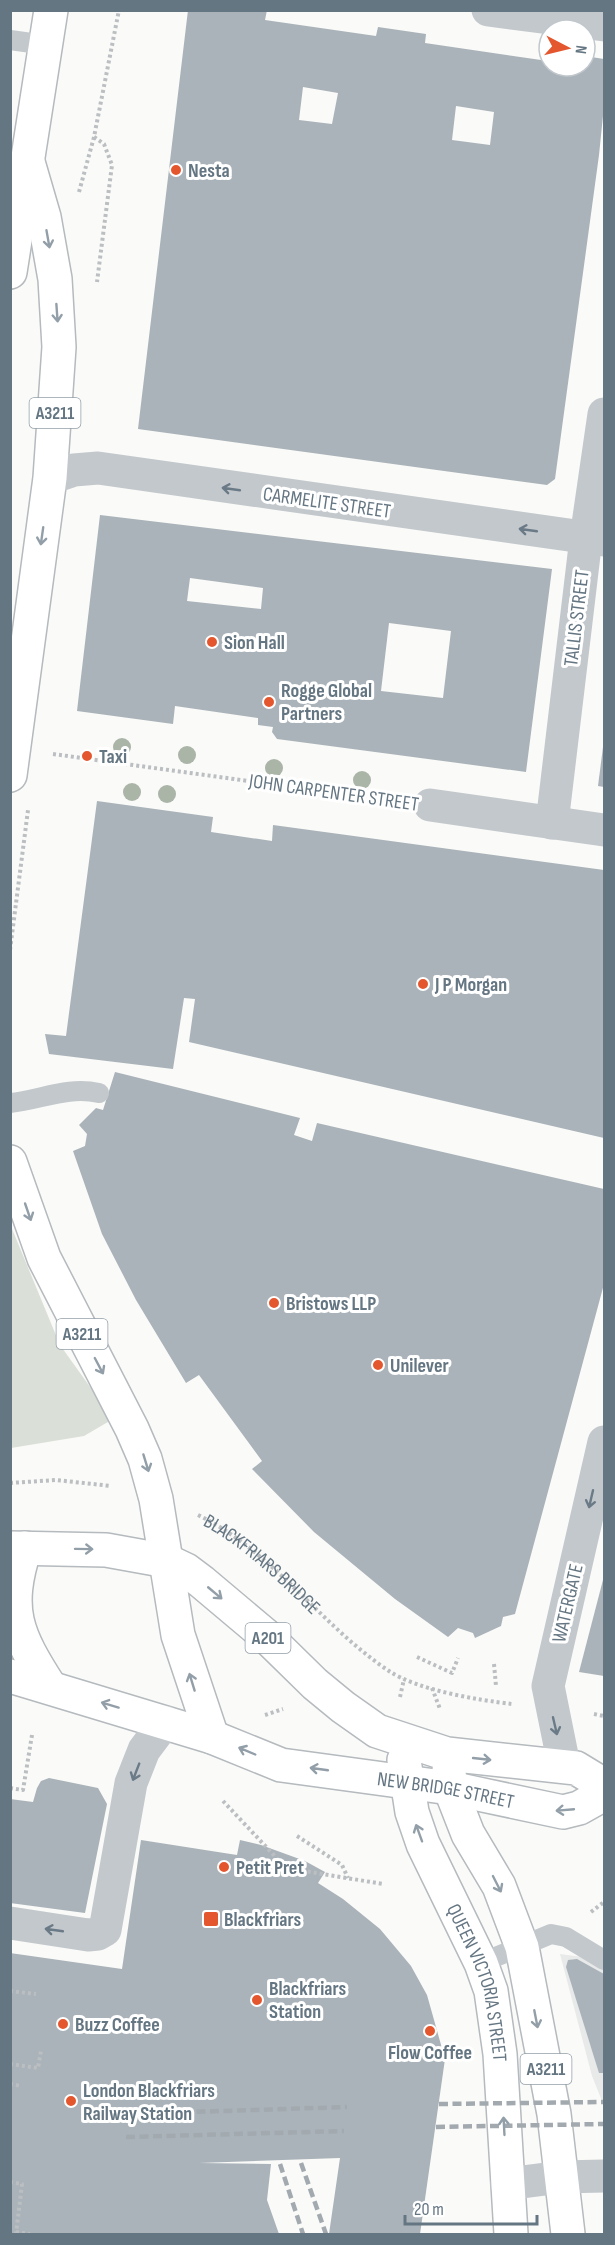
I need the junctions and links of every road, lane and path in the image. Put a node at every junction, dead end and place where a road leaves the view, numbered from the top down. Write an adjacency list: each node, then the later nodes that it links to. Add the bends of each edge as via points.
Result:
1 (51, 10): 6 (main road, A3211)
2 (119, 10): 7 (path)
3 (488, 10): 4 (street)
4 (604, 25)
5 (10, 40): 6 (lane)
6 (46, 45): 8 (main road, A3211)
7 (94, 137)
8 (28, 162): 9 (main road, A3211); 11 (main road, A3211, one-way to 11, via 44,217 59,337)
9 (10, 272)
10 (604, 414): 12 (street, TALLIS STREET)
11 (50, 478): 12 (street, CARMELITE STREET, one-way to 11, via 98,468); 14 (main road, A3211, one-way to 14)
12 (595, 539): 16 (street, TALLIS STREET)
13 (63, 755): 15 (path, JOHN CARPENTER STREET)
14 (10, 775)
15 (430, 805): 16 (street, JOHN CARPENTER STREET)
16 (552, 823): 17 (street, JOHN CARPENTER STREET)
17 (604, 830)
18 (99, 1093): 19 (lane, via 60,1092)
19 (10, 1103)
20 (10, 1162): 23 (main road, A3211, one-way to 23, via 44,1258 132,1429)
21 (604, 1442): 40 (street, WATERGATE, one-way to 40, via 548,1686)
22 (10, 1483): 23 (path, BLACKFRIARS BRIDGE, via 90,1481)
23 (156, 1499): 25 (main road, A3211); 32 (path, BLACKFRIARS BRIDGE, via 234,1534 389,1671)
24 (18, 1548): 25 (main road, A201, one-way to 25, via 106,1550); 31 (main road, via 15,1618 20,1636)
25 (167, 1561): 37 (main road, one-way to 25, via 178,1635); 38 (main road, NEW BRIDGE STREET / A201, one-way to 38, via 202,1582 364,1723)
26 (417, 1657): 27 (path, via 452,1672)
27 (458, 1658)
28 (494, 1664): 30 (path)
29 (10, 1676): 31 (main road)
30 (496, 1686)
31 (50, 1687): 35 (main road, one-way to 31)
32 (431, 1688)
33 (287, 1707): 34 (path)
34 (254, 1718)
35 (165, 1722): 37 (main road); 52 (street, one-way to 52, via 144,1750 131,1783 105,1930 88,1935)
36 (32, 1735): 43 (path, via 23,1790)
37 (212, 1737): 41 (main road, NEW BRIDGE STREET, one-way to 37, via 281,1765)
38 (402, 1740): 39 (main road, NEW BRIDGE STREET / A201); 41 (main road, QUEEN VICTORIA STREET / A3211)
39 (447, 1754): 40 (main road, NEW BRIDGE STREET / A201, one-way to 40); 44 (main road, A3211)
40 (564, 1766): 42 (main road, NEW BRIDGE STREET / A201, via 576,1768)
41 (406, 1781): 44 (main road, NEW BRIDGE STREET); 55 (main road, QUEEN VICTORIA STREET / A3211, one-way to 41, via 423,1844)
42 (604, 1785)
43 (10, 1788)
44 (450, 1788): 45 (main road, NEW BRIDGE STREET, one-way to 44, via 563,1812); 53 (main road, A3211, one-way to 53, via 468,1834 499,1886)
45 (604, 1794)
46 (223, 1801): 48 (path, via 286,1868)
47 (297, 1836): 48 (path, via 342,1865)
48 (348, 1878): 49 (path)
49 (383, 1884)
50 (604, 1902): 51 (path)
51 (591, 1912)
52 (10, 1923)
53 (522, 1947): 54 (lane, via 551,1934 566,1937); 55 (lane); 63 (main road, A3211, one-way to 63, via 554,2114)
54 (604, 1960)
55 (481, 1963): 65 (main road, QUEEN VICTORIA STREET / A3211, one-way to 55, via 500,2054 491,1991)
56 (10, 1991): 57 (path)
57 (36, 1994)
58 (41, 2051): 59 (path, via 38,2068)
59 (10, 2064)
60 (10, 2084): 61 (path)
61 (21, 2086)
62 (604, 2176): 63 (street)
63 (561, 2177): 65 (street); 69 (main road, A3211)
64 (10, 2182): 66 (path, via 22,2184)
65 (507, 2184): 68 (main road, QUEEN VICTORIA STREET / A3211)
66 (16, 2234): 67 (path)
67 (30, 2235)
68 (510, 2235)
69 (568, 2235)

